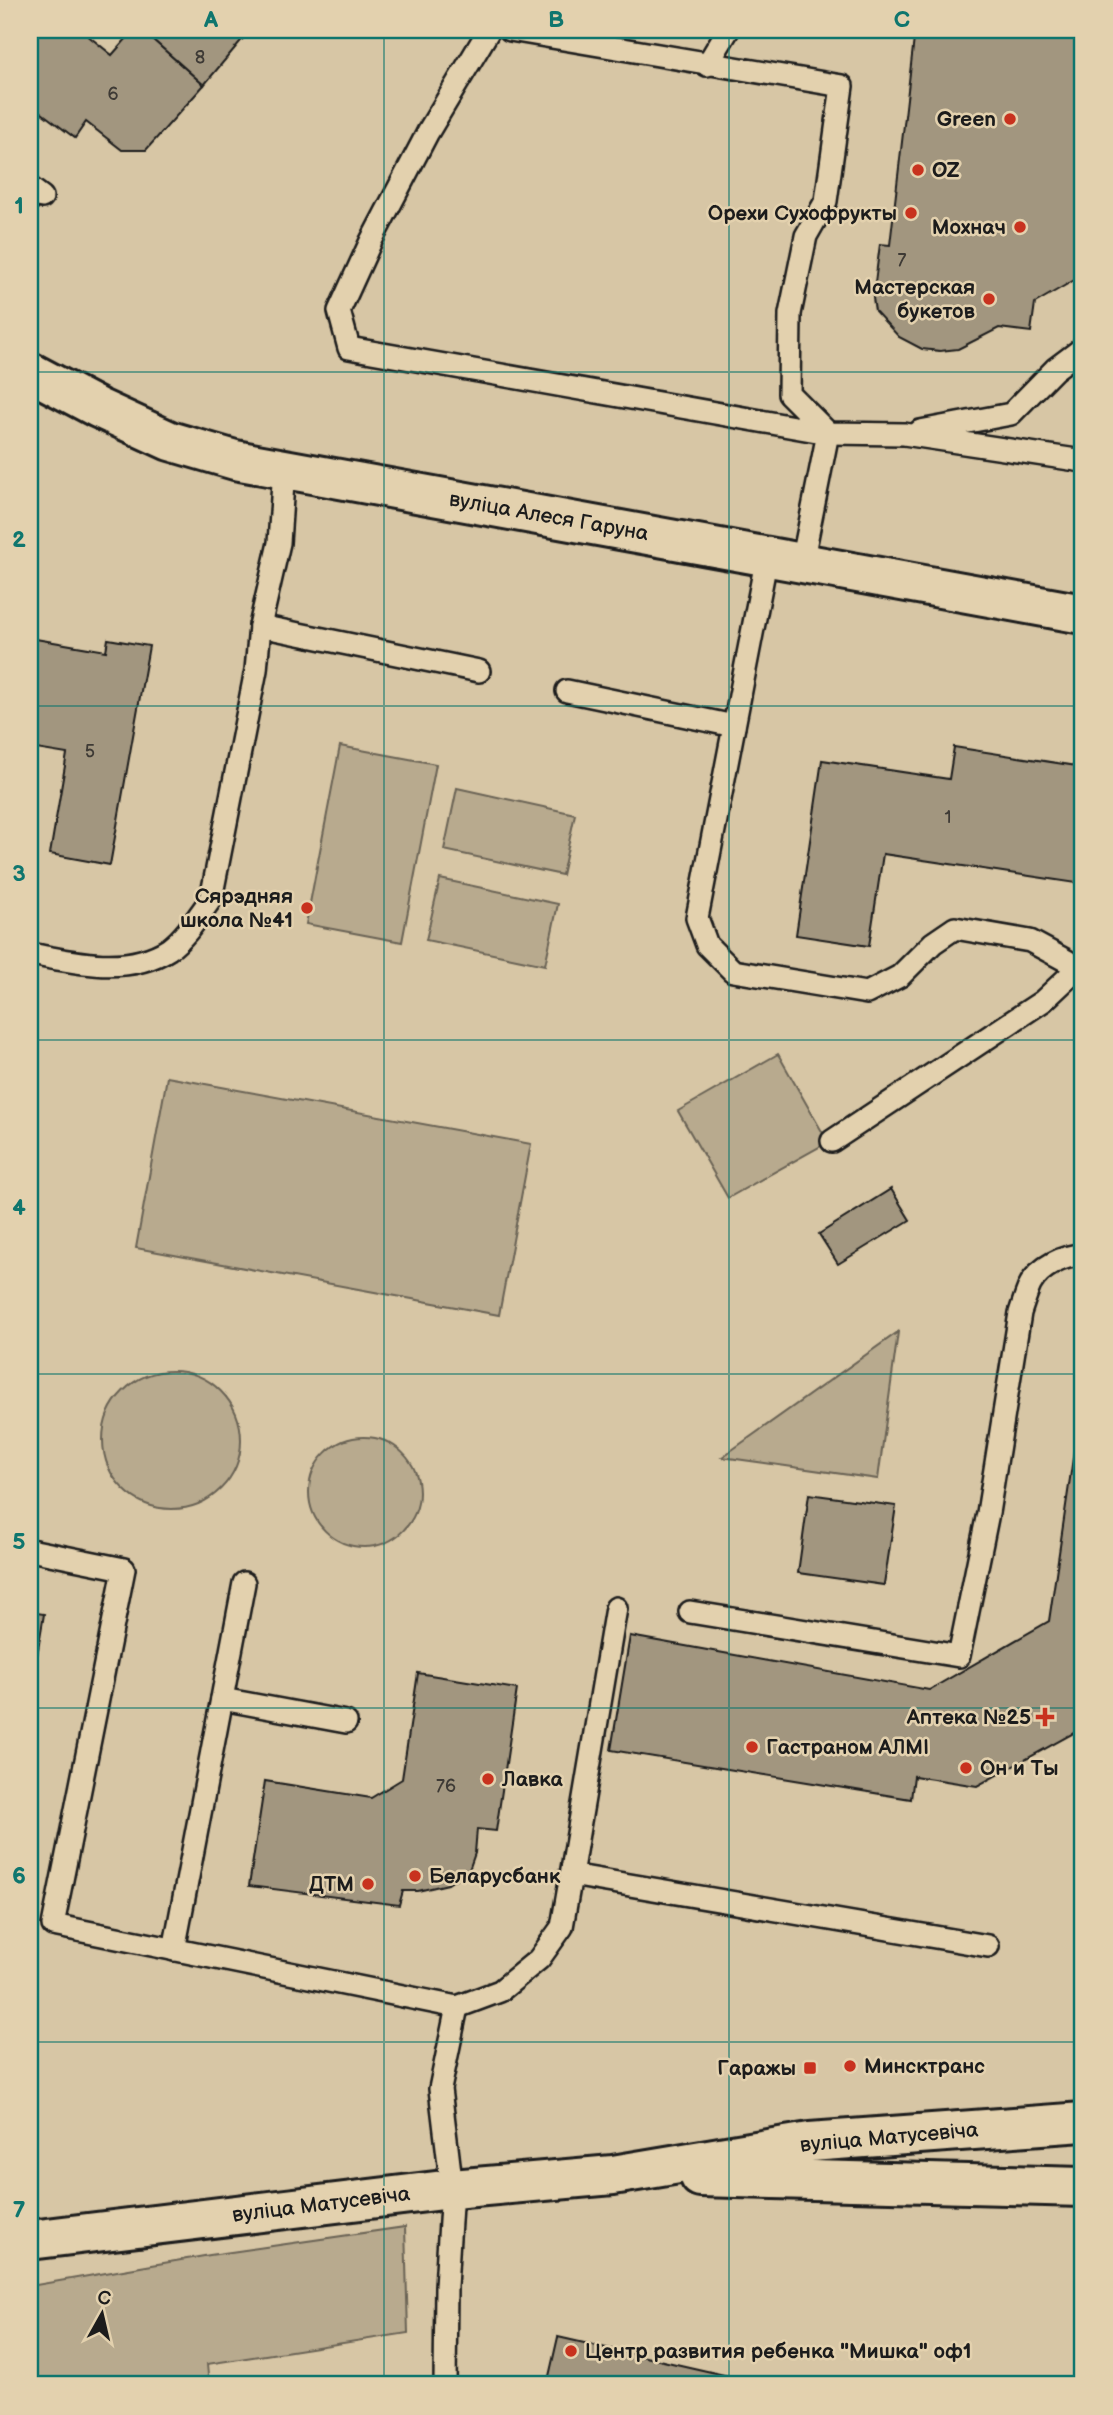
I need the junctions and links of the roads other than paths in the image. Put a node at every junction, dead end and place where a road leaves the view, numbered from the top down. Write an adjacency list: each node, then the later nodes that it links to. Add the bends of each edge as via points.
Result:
1 (489, 30): 7 (lane, via 428,132 339,311 349,348)
2 (510, 30): 4 (lane)
3 (728, 30): 4 (lane)
4 (707, 65): 7 (lane, via 842,86 826,201 806,236 790,314 789,394)
5 (1083, 348): 8 (lane, via 1011,414)
6 (30, 372): 10 (main road, вуліца Алеся Гаруна, via 170,441 235,460)
7 (828, 433): 8 (lane); 11 (lane)
8 (904, 434): 9 (lane)
9 (1083, 461)
10 (284, 468): 11 (main road, вуліца Алеся Гаруна); 13 (lane, via 279,543)
11 (785, 559): 12 (main road, вуліца Алеся Гаруна); 16 (lane)
12 (1083, 614)
13 (260, 626): 14 (lane); 17 (lane, via 256,670 211,899 170,948 146,959 102,966)
14 (479, 671)
15 (567, 691): 16 (lane)
16 (734, 726): 18 (lane, via 697,918 707,945 733,971 867,993 900,976 955,928 1030,941)
17 (30, 954)
18 (1080, 973): 19 (lane)
19 (832, 1141)
20 (1083, 1255): 24 (lane, via 1071,1255 1044,1269 1031,1283 1020,1313 960,1656)
21 (30, 1550): 29 (lane, via 124,1569 53,1925)
22 (244, 1583): 25 (lane)
23 (616, 1608): 27 (lane)
24 (690, 1612)
25 (222, 1699): 26 (lane); 29 (lane)
26 (346, 1722)
27 (571, 1875): 28 (lane); 30 (lane, via 562,1927 539,1959 500,1991)
28 (988, 1946)
29 (174, 1950): 30 (lane)
30 (457, 2007): 34 (lane, via 440,2090)
31 (1083, 2122): 32 (main road, вуліца Матусевіча, via 810,2141)
32 (613, 2175): 33 (main road, вуліца Матусевіча); 34 (main road, вуліца Матусевіча)
33 (1083, 2187)
34 (452, 2189): 35 (main road, вуліца Матусевіча); 36 (lane)
35 (30, 2240)
36 (445, 2385)

